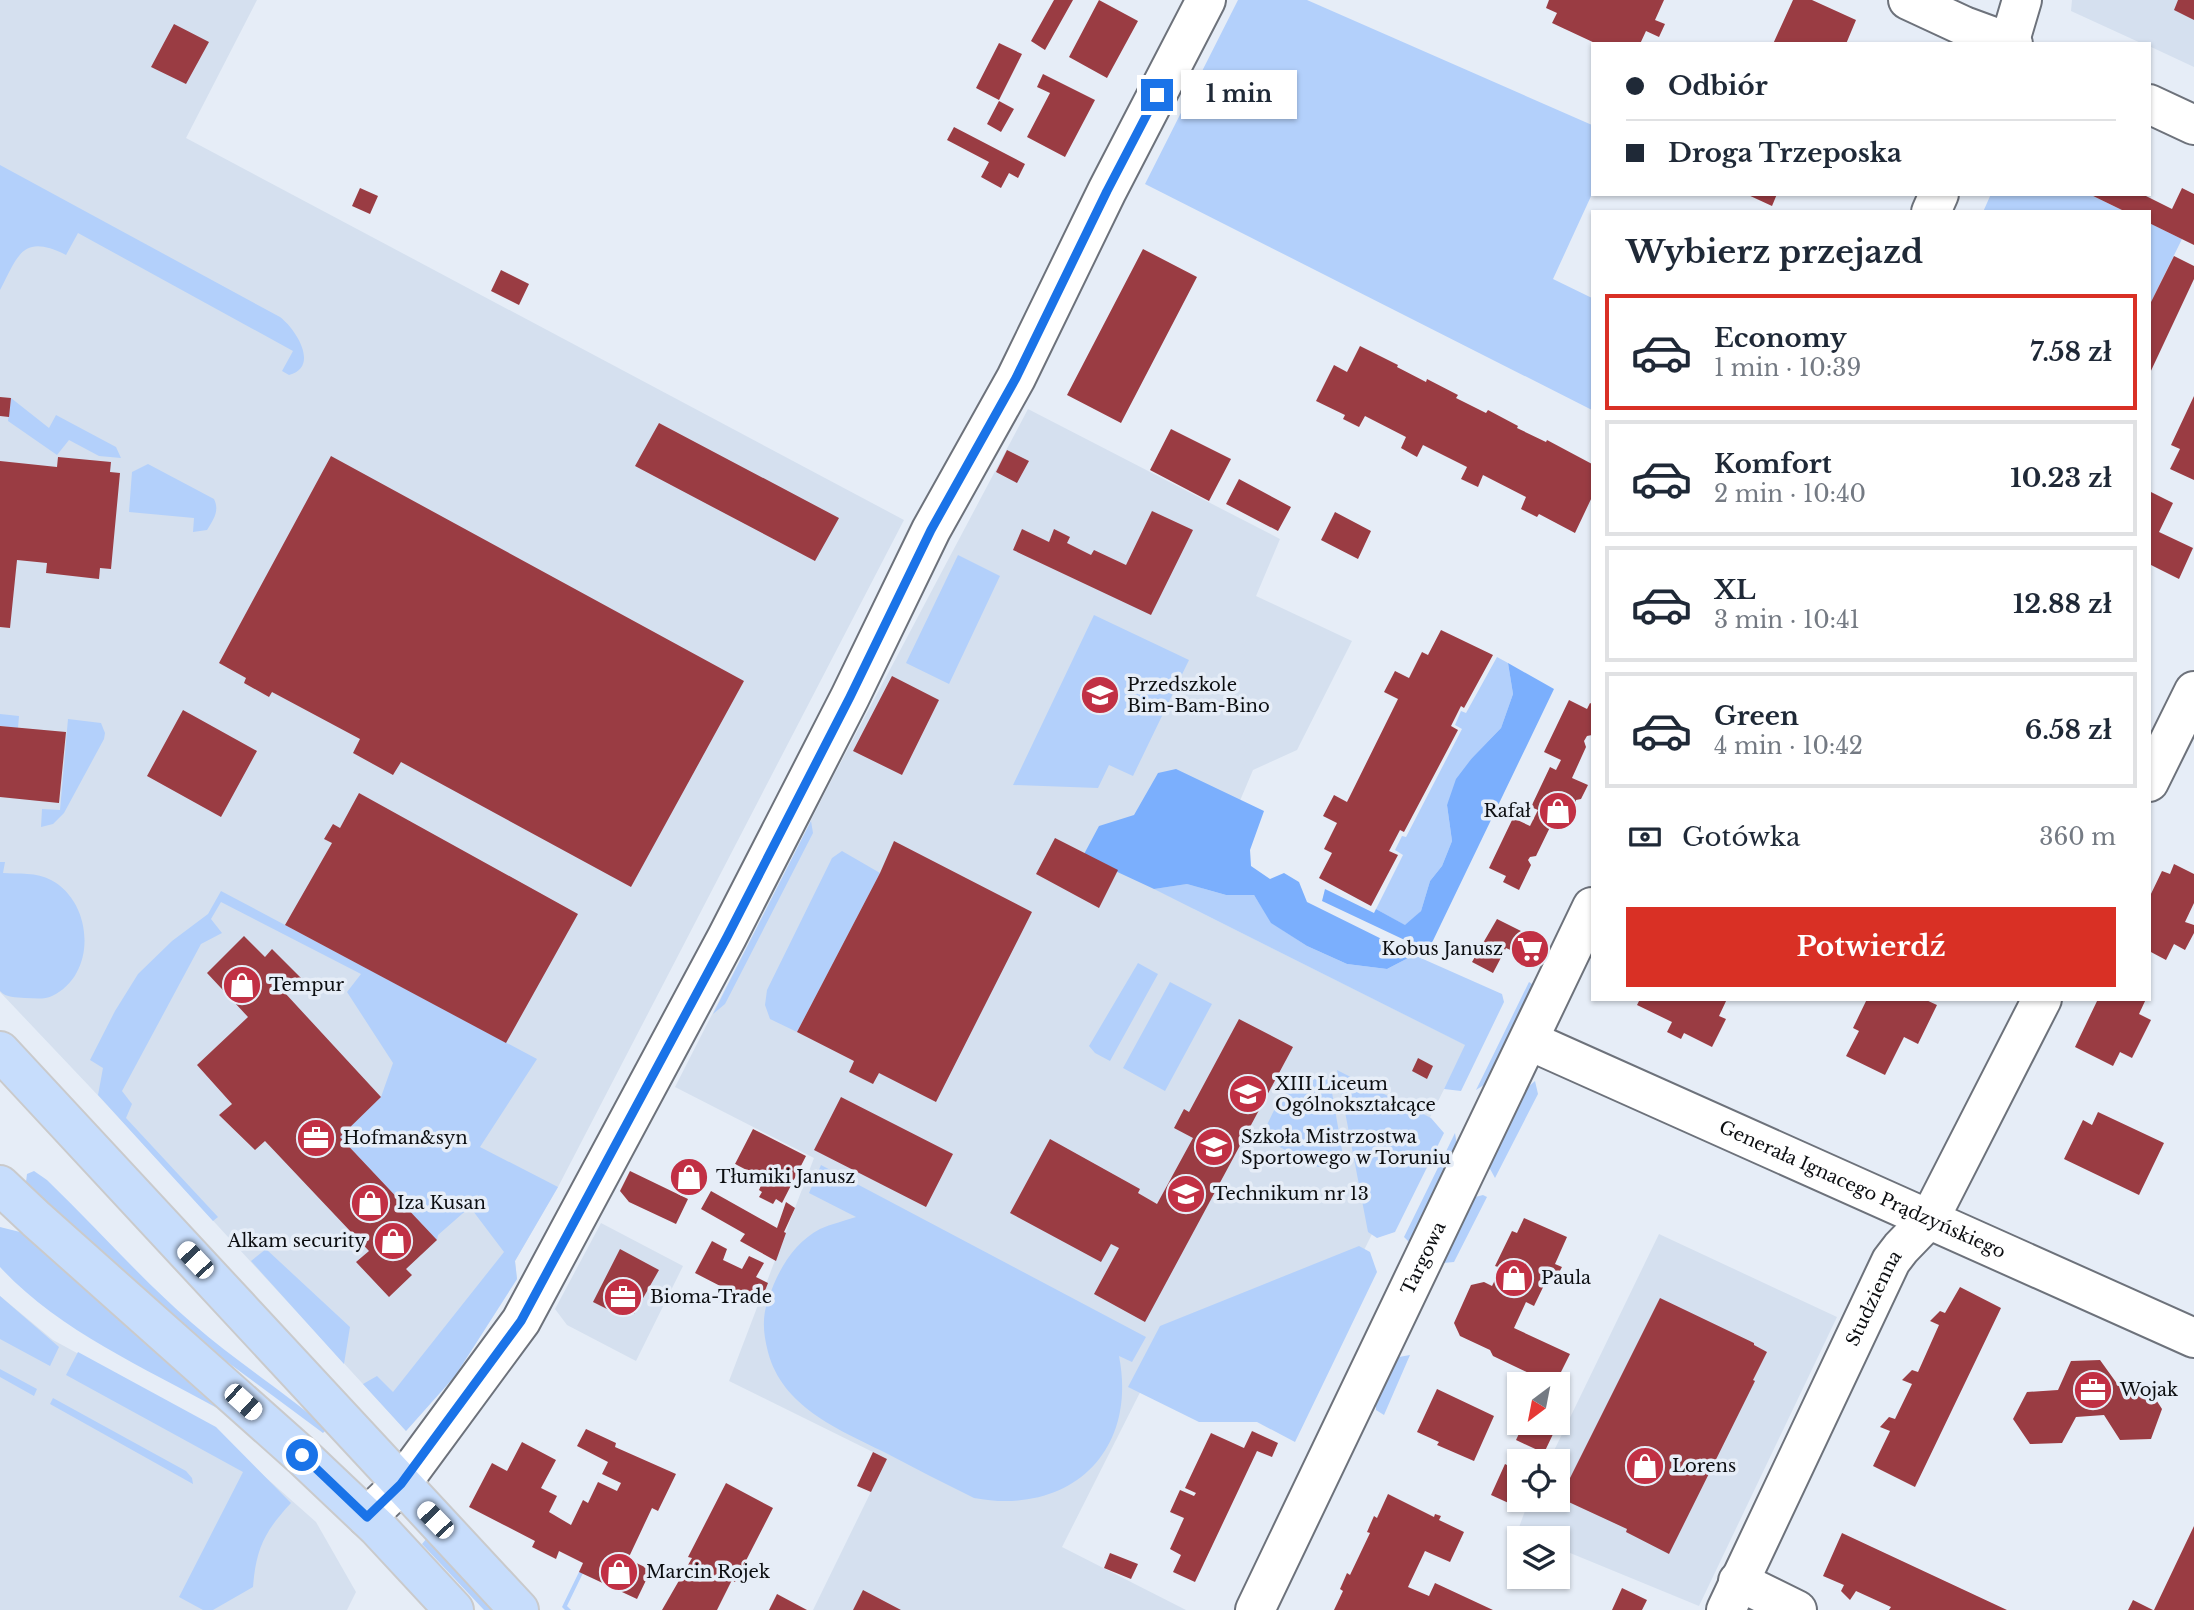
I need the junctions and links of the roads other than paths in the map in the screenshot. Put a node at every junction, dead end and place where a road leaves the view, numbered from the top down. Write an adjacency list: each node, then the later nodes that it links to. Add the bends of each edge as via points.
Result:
1 (1206, 0): 17 (street, via 1016,378 931,530 727,937 521,1321)
2 (1908, 0): 4 (street)
3 (2022, 0): 5 (street)
4 (2007, 42)
5 (2010, 42)
6 (2151, 105): 7 (street)
7 (2194, 125)
8 (2194, 691): 9 (street)
9 (2151, 778)
10 (1591, 909): 12 (street, Targowa)
11 (2041, 1001): 15 (street, Studzienna)
12 (1530, 1041): 15 (street, Generała Ignacego Prądzyńskiego); 22 (street, Targowa)
13 (0, 1051): 17 (main road)
14 (0, 1185): 18 (main road)
15 (1930, 1218): 16 (street, Generała Ignacego Prądzyńskiego); 19 (street, Studzienna, via 1891,1261)
16 (2194, 1338)
17 (401, 1484): 18 (street); 21 (main road)
18 (367, 1517): 20 (main road)
19 (1732, 1596): 23 (street)
20 (454, 1610)
21 (519, 1610)
22 (1255, 1610)
23 (1797, 1610)

